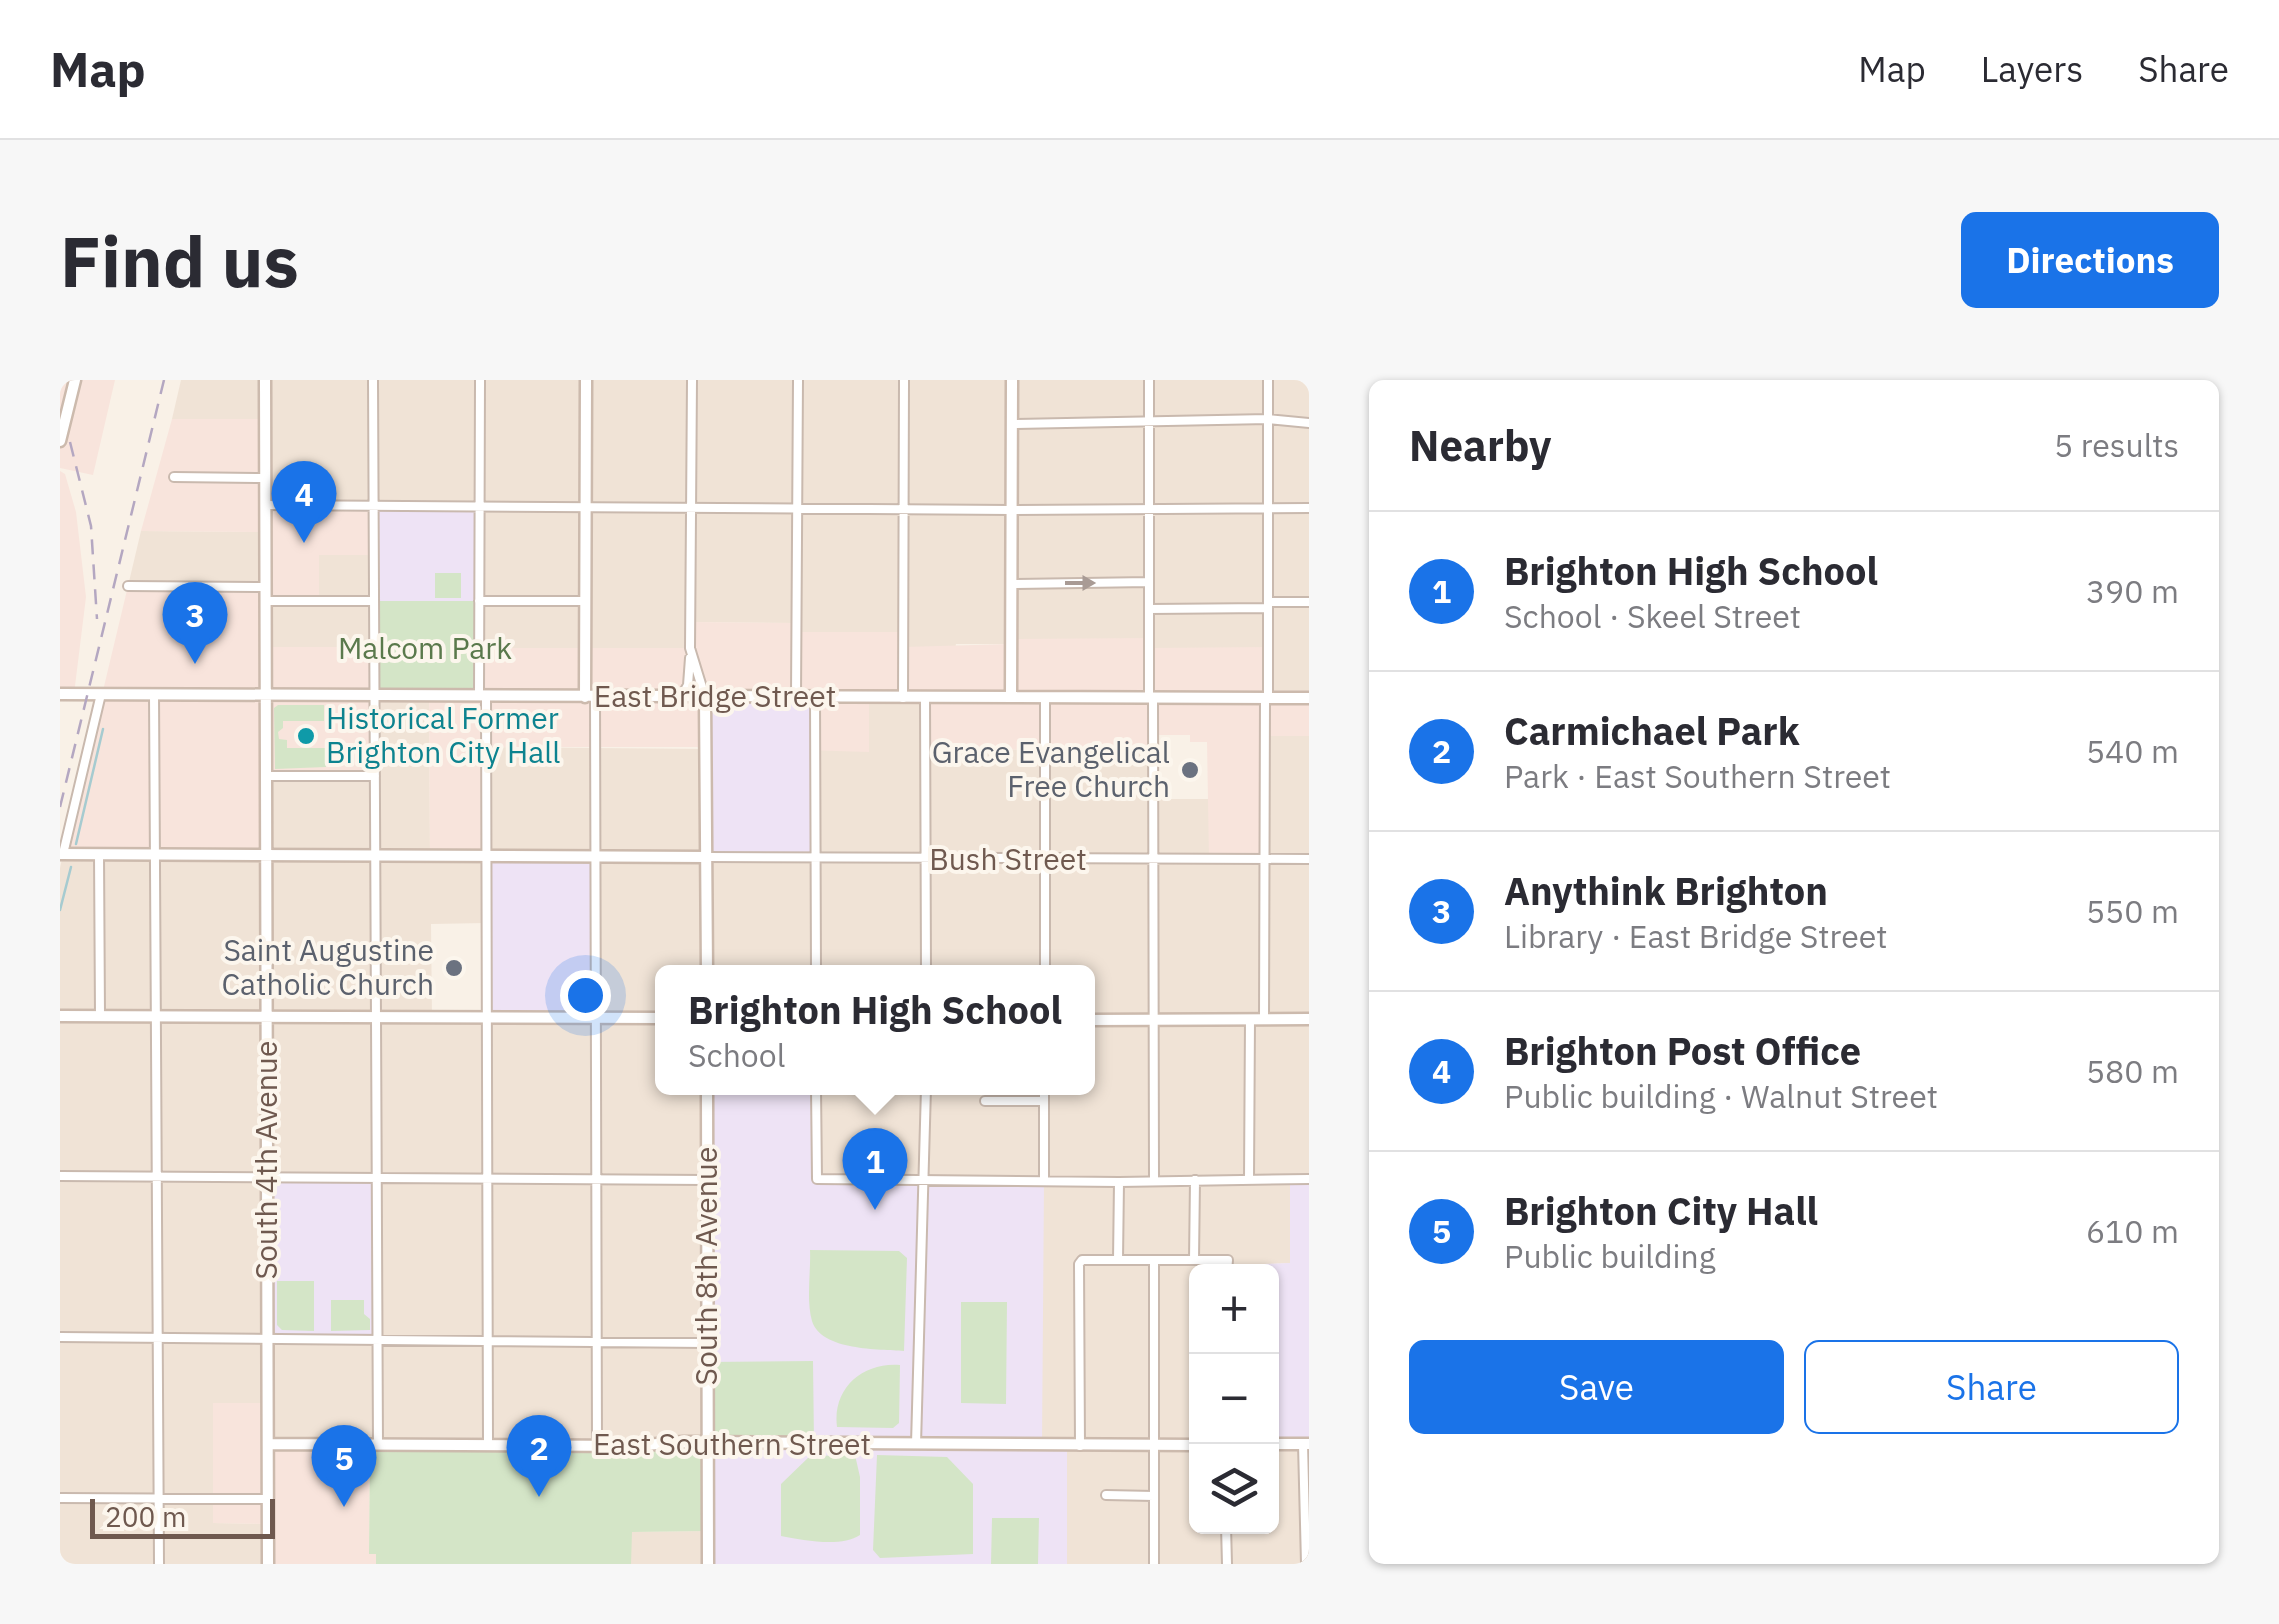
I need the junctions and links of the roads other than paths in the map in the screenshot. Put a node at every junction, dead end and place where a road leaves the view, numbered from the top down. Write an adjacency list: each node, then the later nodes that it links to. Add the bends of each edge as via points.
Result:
1 (75, 380): 12 (street)
2 (265, 380): 19 (street, South 4th Avenue)
3 (373, 380): 21 (street)
4 (480, 380): 22 (street)
5 (586, 380): 23 (street)
6 (692, 380): 24 (street)
7 (798, 380): 25 (street)
8 (904, 380): 28 (street)
9 (1012, 380): 16 (street)
10 (1149, 380): 14 (street)
11 (1268, 380): 13 (street)
12 (64, 411): 17 (street)
13 (1268, 420): 14 (street); 15 (street); 26 (street)
14 (1149, 422): 16 (street); 29 (street)
15 (1309, 423)
16 (1012, 424): 30 (street)
17 (60, 441)
18 (174, 477): 19 (street)
19 (265, 478): 20 (street, South 4th Avenue)
20 (265, 505): 21 (street); 34 (street, South 4th Avenue)
21 (374, 506): 22 (street); 36 (street)
22 (478, 506): 23 (street); 37 (street)
23 (584, 508): 24 (street); 38 (street)
24 (692, 508): 25 (street); 42 (street)
25 (798, 508): 28 (street); 51 (street)
26 (1268, 508): 27 (street); 29 (street); 40 (street)
27 (1309, 508)
28 (904, 509): 30 (street); 54 (street)
29 (1148, 509): 30 (street); 31 (street)
30 (1011, 510): 32 (street)
31 (1149, 582): 32 (street, one-way to 31); 41 (street)
32 (1011, 584): 56 (street)
33 (128, 586): 34 (street)
34 (265, 586): 35 (street, South 4th Avenue)
35 (265, 601): 36 (street); 46 (street, South 4th Avenue)
36 (372, 601): 47 (street)
37 (479, 601): 38 (street); 48 (street)
38 (584, 601): 49 (street)
39 (1309, 602): 40 (street)
40 (1268, 605): 41 (street); 59 (street)
41 (1150, 610): 58 (street)
42 (690, 648): 50 (street); 52 (street)
43 (60, 694): 44 (street, East Bridge Street)
44 (101, 694): 45 (street, East Bridge Street); 63 (street)
45 (154, 694): 46 (street, East Bridge Street); 65 (street)
46 (266, 695): 47 (street, East Bridge Street); 61 (street, South 4th Avenue)
47 (374, 695): 48 (street, East Bridge Street); 62 (street)
48 (482, 696): 49 (street, East Bridge Street); 68 (street)
49 (590, 697): 52 (street, East Bridge Street); 69 (street)
50 (705, 697): 51 (street, East Bridge Street); 52 (street, East Bridge Street); 70 (street)
51 (796, 697): 53 (street, East Bridge Street)
52 (681, 698)
53 (814, 698): 54 (street, East Bridge Street); 71 (street)
54 (903, 698): 55 (street, East Bridge Street)
55 (924, 698): 56 (street, East Bridge Street); 73 (street)
56 (1011, 698): 57 (street, East Bridge Street)
57 (1045, 698): 58 (street, East Bridge Street); 74 (street)
58 (1151, 698): 59 (street, East Bridge Street); 75 (street)
59 (1267, 698): 60 (street, East Bridge Street); 76 (street)
60 (1309, 698)
61 (266, 776): 62 (street); 66 (street, South 4th Avenue)
62 (375, 776): 67 (street)
63 (62, 854): 64 (street)
64 (98, 854): 65 (street); 82 (street)
65 (155, 854): 66 (street); 83 (street)
66 (267, 855): 67 (street); 85 (street, South 4th Avenue)
67 (376, 856): 68 (street); 84 (street)
68 (486, 857): 69 (street); 88 (street)
69 (595, 858): 70 (street); 86 (street)
70 (707, 858): 71 (street, Bush Street); 77 (street)
71 (817, 858): 73 (street, Bush Street); 78 (street)
72 (1309, 859): 76 (street, Bush Street)
73 (925, 860): 74 (street, Bush Street); 79 (street)
74 (1046, 860): 75 (street, Bush Street); 80 (street)
75 (1153, 860): 76 (street, Bush Street); 89 (street)
76 (1265, 860): 91 (street)
77 (706, 965)
78 (816, 965)
79 (926, 965)
80 (1045, 965)
81 (60, 1016): 82 (street)
82 (100, 1016): 83 (street)
83 (156, 1016): 85 (street); 101 (street)
84 (376, 1017): 85 (street); 88 (street); 103 (street)
85 (268, 1018): 102 (street, South 4th Avenue)
86 (596, 1018): 87 (street); 88 (street); 107 (street)
87 (655, 1018)
88 (487, 1019): 106 (street)
89 (1152, 1019): 90 (street); 93 (street); 112 (street)
90 (1250, 1019): 91 (street); 105 (street)
91 (1264, 1019): 92 (street)
92 (1309, 1019)
93 (1095, 1020)
94 (707, 1095): 108 (street, South 8th Avenue)
95 (816, 1095): 109 (street, via 817,1179)
96 (926, 1095): 109 (street)
97 (1044, 1095): 99 (street)
98 (985, 1101): 99 (street)
99 (1044, 1101): 111 (street)
100 (60, 1176): 101 (street)
101 (158, 1178): 102 (street); 119 (street)
102 (266, 1178): 103 (street); 120 (street, South 4th Avenue)
103 (375, 1178): 106 (street); 121 (street)
104 (1309, 1178): 105 (street)
105 (1249, 1179): 110 (street)
106 (488, 1180): 107 (street); 123 (street)
107 (596, 1180): 108 (street); 122 (street)
108 (707, 1180): 124 (street, South 8th Avenue)
109 (925, 1180): 111 (street); 127 (street)
110 (1195, 1180): 112 (street); 116 (street)
111 (1044, 1181): 113 (street)
112 (1154, 1181): 113 (street)
113 (1119, 1182): 114 (street)
114 (1118, 1260): 115 (street); 134 (street, via 1079,1264)
115 (1154, 1260): 116 (street); 135 (street)
116 (1194, 1260): 117 (street)
117 (1228, 1264)
118 (60, 1337): 119 (street)
119 (157, 1339): 120 (street); 139 (street)
120 (267, 1339): 121 (street); 126 (street, South 4th Avenue)
121 (376, 1339): 123 (street); 130 (street)
122 (597, 1340): 123 (street); 124 (street); 133 (street)
123 (488, 1341): 131 (street)
124 (707, 1343): 125 (street, South 8th Avenue)
125 (708, 1442): 127 (street, East Southern Street); 133 (street, East Southern Street); 144 (street, South 8th Avenue)
126 (268, 1444): 130 (street, East Southern Street); 140 (street, South 4th Avenue)
127 (916, 1444): 134 (street, East Southern Street)
128 (1279, 1444): 129 (street)
129 (1306, 1444): 147 (street)
130 (378, 1445): 131 (street, East Southern Street)
131 (488, 1445): 133 (street, East Southern Street)
132 (1189, 1445): 135 (street, East Southern Street)
133 (597, 1446)
134 (1080, 1446): 135 (street, East Southern Street)
135 (1152, 1446): 137 (street)
136 (1106, 1495): 137 (street)
137 (1154, 1496): 145 (street)
138 (60, 1498): 139 (street)
139 (158, 1498): 140 (street); 142 (street)
140 (268, 1500): 143 (street, South 4th Avenue)
141 (1226, 1534): 146 (street)
142 (159, 1564)
143 (268, 1564)
144 (708, 1564)
145 (1154, 1564)
146 (1226, 1564)
147 (1306, 1564)

